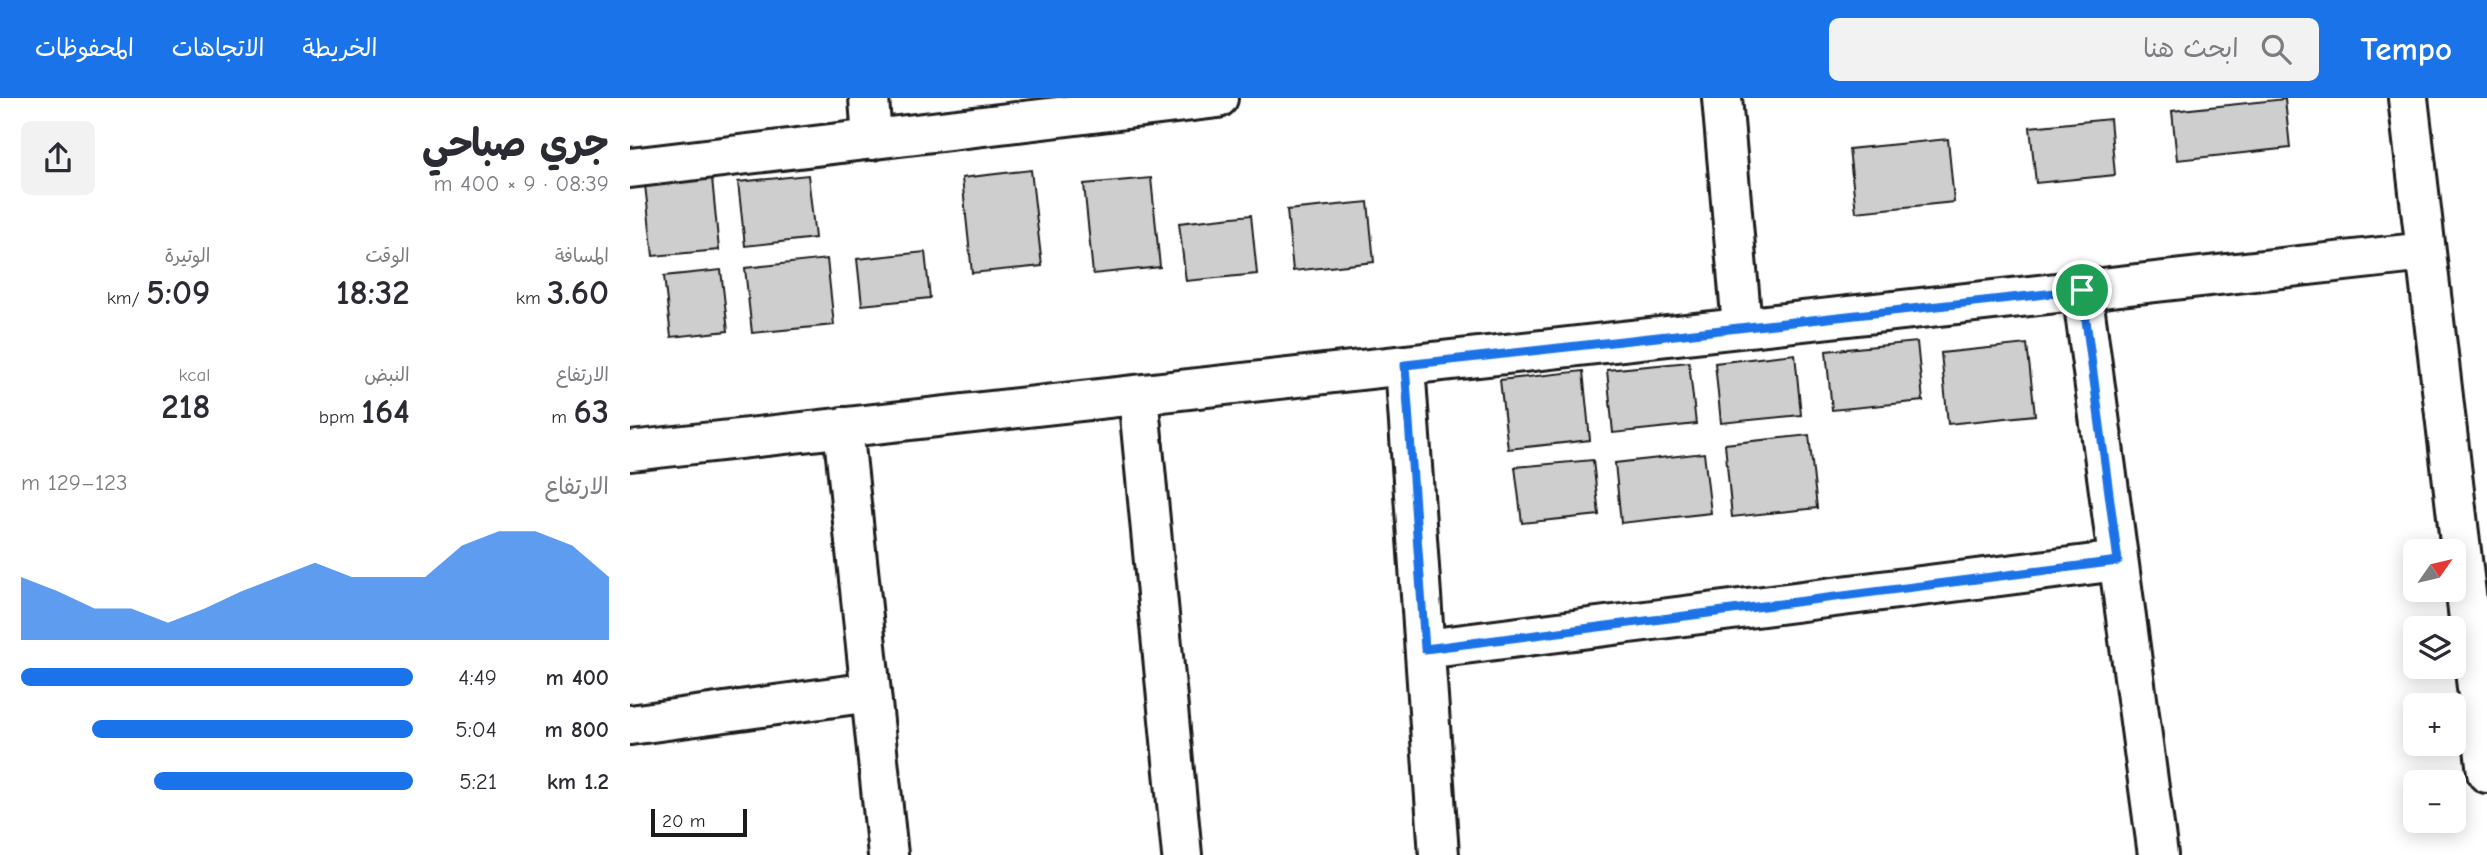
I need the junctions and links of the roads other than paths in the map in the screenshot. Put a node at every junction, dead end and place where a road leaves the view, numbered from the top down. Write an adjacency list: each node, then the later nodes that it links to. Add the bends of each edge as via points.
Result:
1 (869, 98): 5 (street)
2 (1218, 98): 5 (street)
3 (1722, 98): 9 (street)
4 (2408, 98): 7 (street)
5 (872, 139): 6 (street)
6 (630, 168)
7 (2426, 252): 8 (street); 18 (street)
8 (2082, 290): 9 (street); 14 (street)
9 (1742, 327): 10 (street)
10 (1405, 365): 11 (street); 15 (street)
11 (1138, 395): 12 (street); 20 (street)
12 (843, 427): 13 (street); 16 (street)
13 (630, 451)
14 (2118, 561): 15 (street); 22 (street)
15 (1425, 649): 21 (street)
16 (871, 692): 17 (street); 19 (street)
17 (630, 726)
18 (2487, 773)
19 (888, 855)
20 (1182, 855)
21 (1439, 855)
22 (2158, 855)

